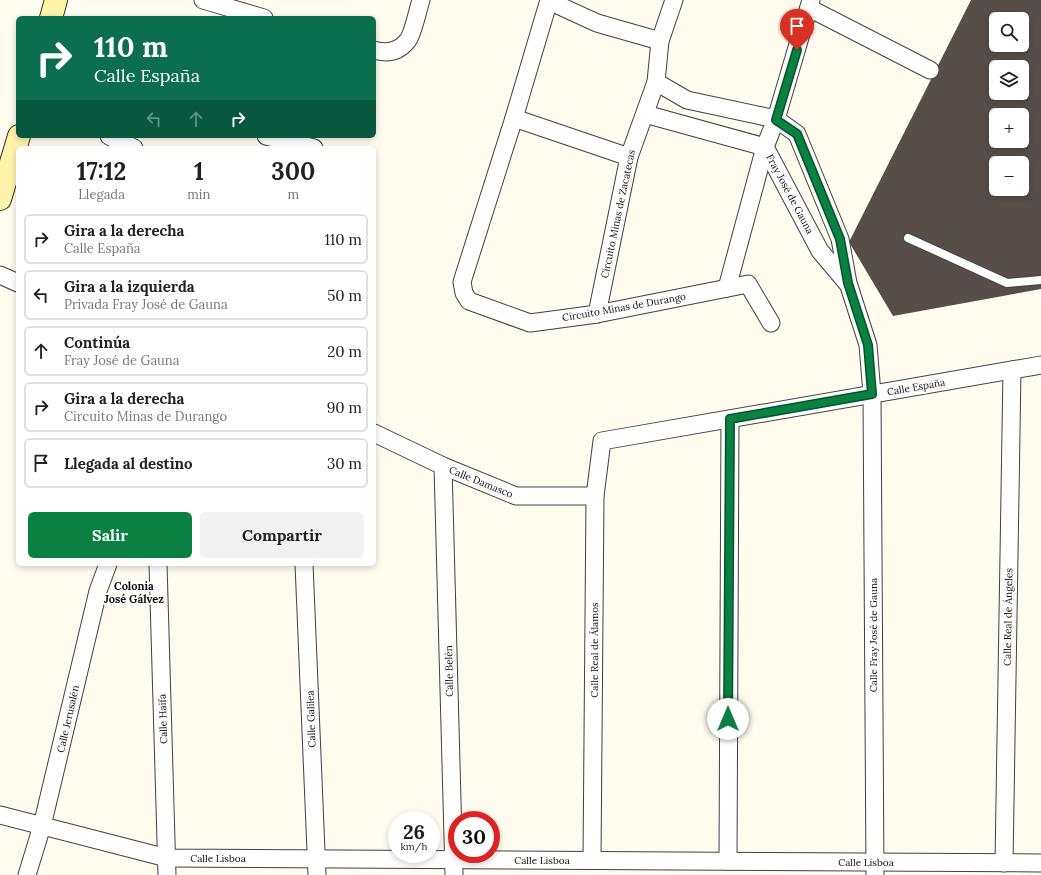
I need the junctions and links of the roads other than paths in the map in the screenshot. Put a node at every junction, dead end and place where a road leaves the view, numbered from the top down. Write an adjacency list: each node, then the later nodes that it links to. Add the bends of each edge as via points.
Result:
1 (56, 0): 7 (street)
2 (203, 0): 8 (street)
3 (421, 0): 10 (street, via 409,39 396,50 383,53)
4 (674, 0): 9 (street, Circuito Minas de Zacatecas)
5 (549, 1): 9 (street, via 597,23); 14 (street, Circuito Minas de Durango)
6 (810, 4): 11 (street); 15 (street)
7 (52, 16)
8 (257, 16)
9 (660, 42): 12 (street, Circuito Minas de Zacatecas)
10 (376, 51)
11 (930, 70)
12 (656, 82): 13 (street, Circuito Minas de Zacatecas); 15 (street, Fray José de Gauna, via 687,100)
13 (645, 114): 21 (street, Fray José de Gauna); 22 (street, Circuito Minas de Zacatecas)
14 (514, 118): 22 (street); 30 (street, Circuito Minas de Durango, via 462,282 464,293 469,301 530,322)
15 (776, 120): 21 (street); 28 (street, Fray José de Gauna, via 797,134 840,239)
16 (18, 138): 23 (street)
17 (113, 138): 19 (street)
18 (274, 138): 20 (street)
19 (130, 146)
20 (306, 146)
21 (766, 147): 28 (street, Fray José de Gauna, via 820,251); 29 (street)
22 (628, 157): 30 (street, Circuito Minas de Zacatecas)
23 (0, 199)
24 (908, 238): 26 (lane, via 1008,283)
25 (0, 275): 27 (street)
26 (1041, 280)
27 (16, 282)
28 (848, 283): 32 (street, Fray José de Gauna)
29 (727, 288): 30 (street, Circuito Minas de Durango); 31 (street, Circuito Minas de Durango, via 748,284)
30 (597, 314)
31 (771, 323)
32 (868, 345): 35 (street, Calle Fray José de Gauna)
33 (1041, 365): 34 (street, Calle España)
34 (1012, 370): 35 (street, Calle España); 49 (street, Calle Real de Ángeles)
35 (872, 394): 36 (street, Calle España); 53 (street, Calle Fray José de Gauna)
36 (730, 419): 38 (street, Calle España); 48 (street)
37 (376, 435): 39 (street, Calle Damasco)
38 (602, 441): 40 (street, Calle Real de Álamos)
39 (443, 466): 40 (street, Calle Damasco, via 516,496); 52 (street, Calle Belén)
40 (595, 496): 47 (street, Calle Real de Álamos)
41 (107, 566): 45 (street, Calle Jerusalén, via 98,591)
42 (158, 566): 46 (street, Calle Haifa)
43 (304, 566): 51 (street, Calle Galilea)
44 (0, 815): 45 (street, Calle Lisboa)
45 (42, 826): 46 (street, Calle Lisboa); 54 (street, Calle Jerusalén)
46 (167, 858): 51 (street, Calle Lisboa); 55 (street, Calle Haifa)
47 (592, 860): 48 (street, Calle Lisboa); 52 (street, Calle Lisboa)
48 (728, 861): 53 (street, Calle Lisboa)
49 (1004, 863): 50 (street, Calle Lisboa); 53 (street, Calle Lisboa)
50 (1041, 863)
51 (317, 867): 52 (street, Calle Lisboa)
52 (454, 867)
53 (875, 868)
54 (27, 875)
55 (167, 875)

